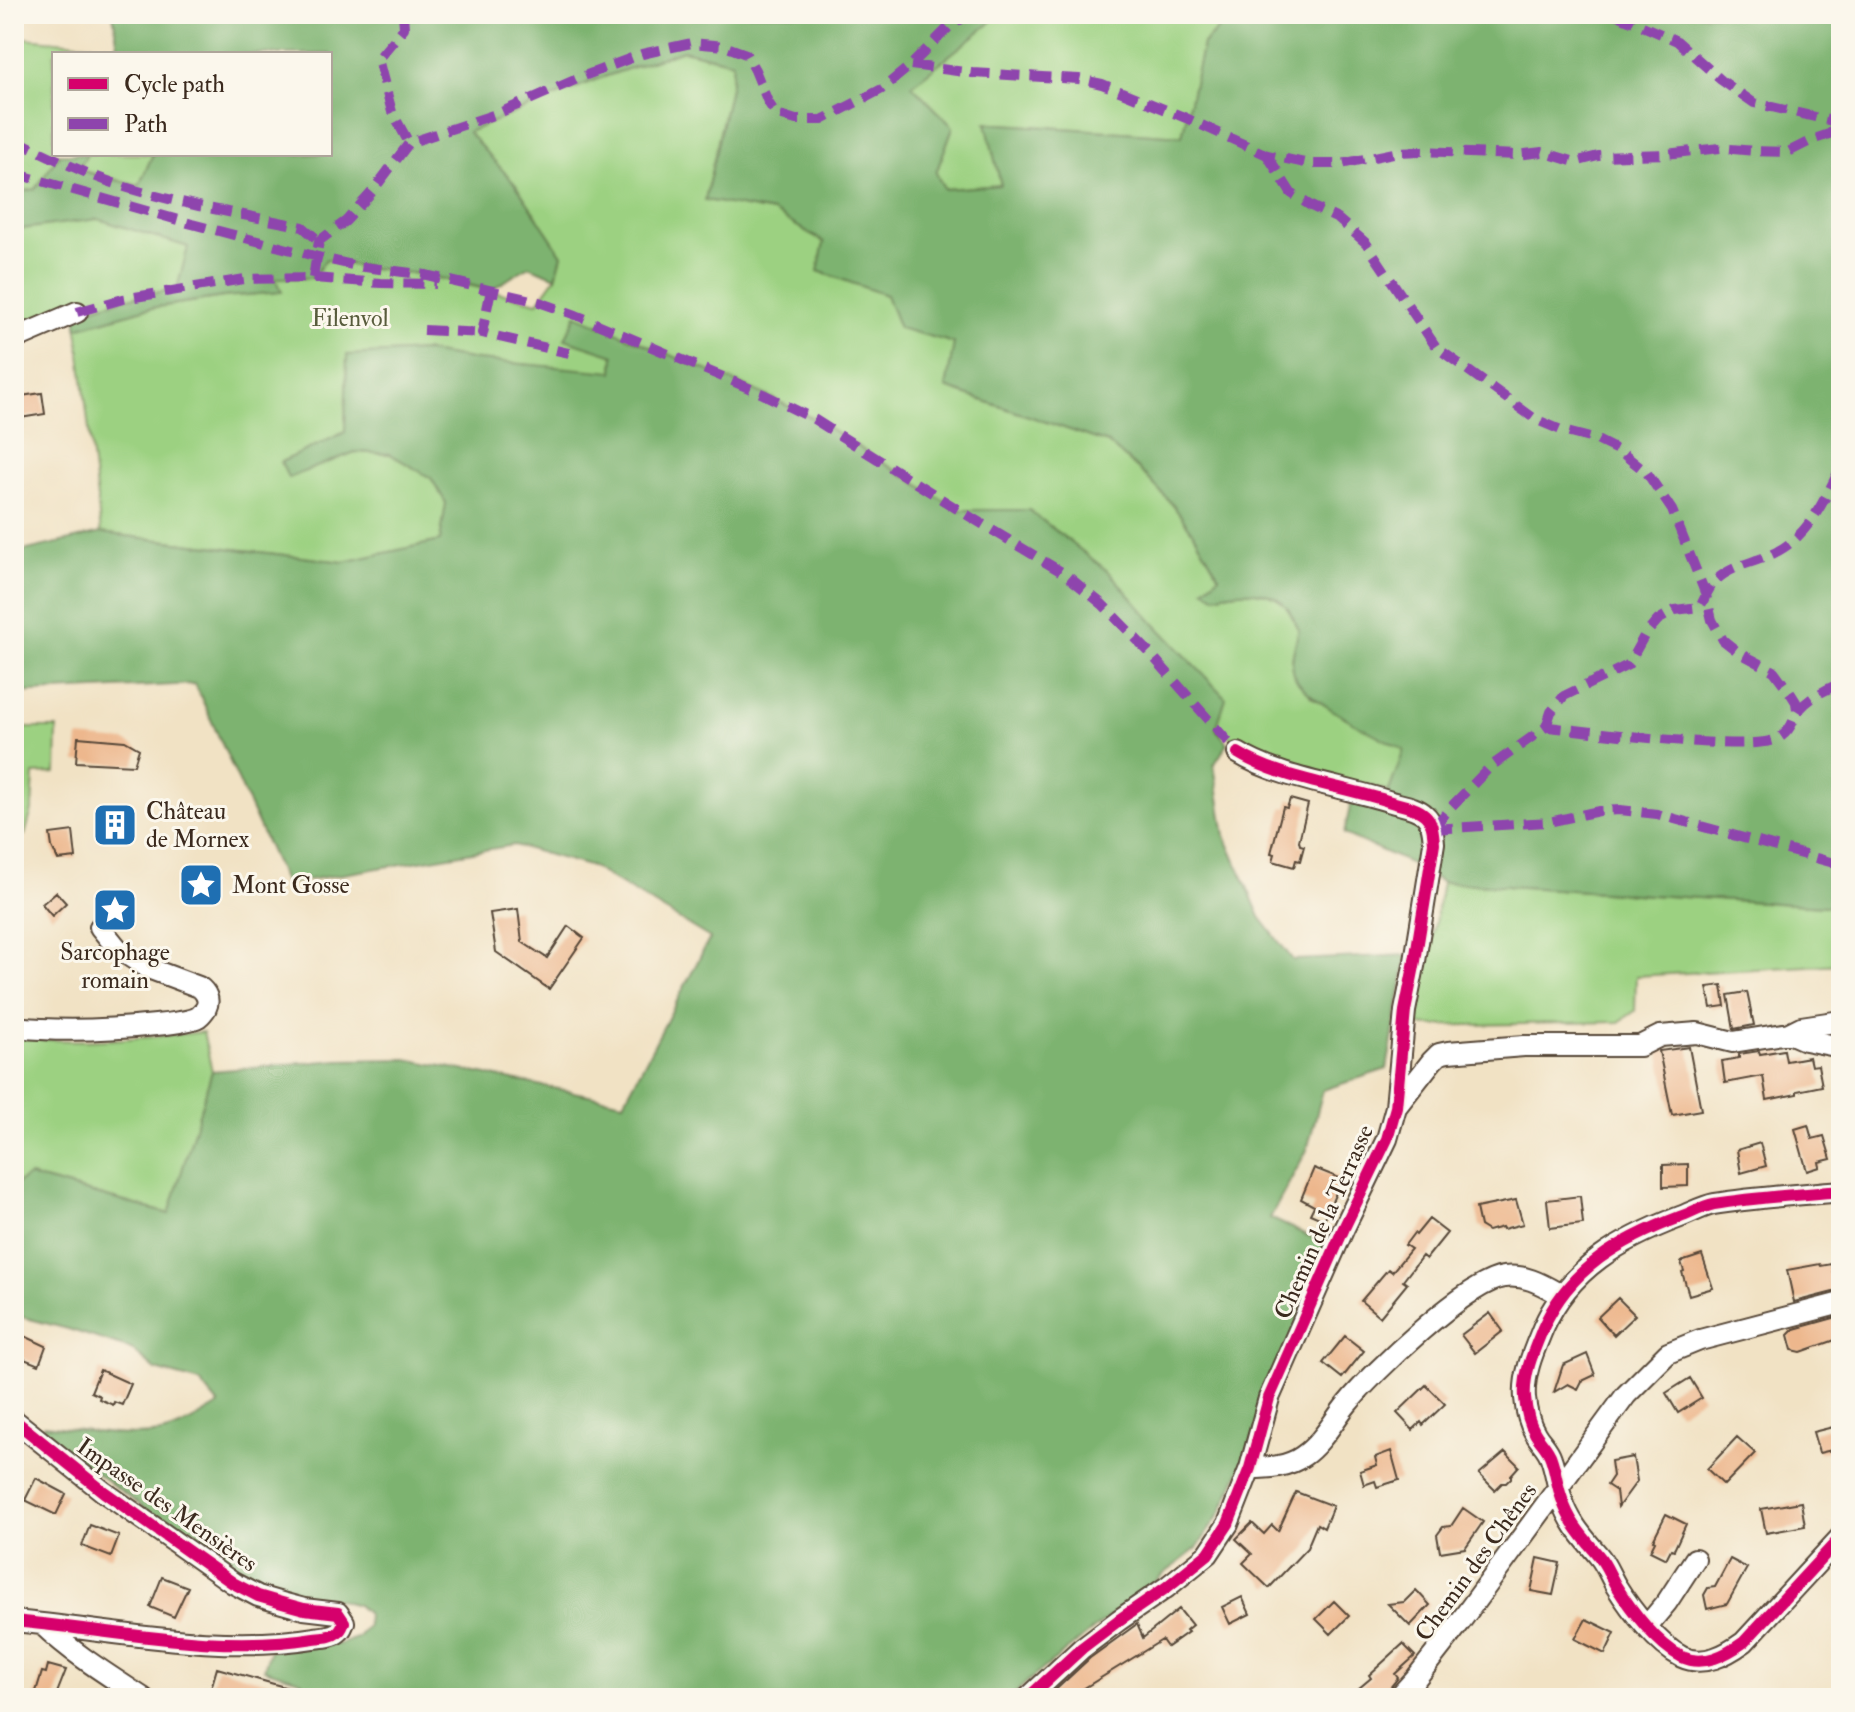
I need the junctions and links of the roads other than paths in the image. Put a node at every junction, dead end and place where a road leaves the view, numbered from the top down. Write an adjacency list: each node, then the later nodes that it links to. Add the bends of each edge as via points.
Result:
1 (77, 312): 2 (street)
2 (14, 339)
3 (1238, 753): 9 (street, Chemin de la Terrasse, via 1265,768 1421,811 1433,829)
4 (100, 927): 6 (street, via 117,948 148,968 199,987 208,1002 205,1011 168,1024 106,1030)
5 (1841, 1021): 7 (street)
6 (14, 1027)
7 (1789, 1033): 8 (street); 9 (street, via 1733,1042 1697,1033 1660,1036 1640,1046 1448,1052 1425,1068)
8 (1841, 1047)
9 (1396, 1107): 14 (street, Chemin de la Terrasse, via 1387,1139 1269,1398)
10 (1841, 1191): 11 (street, Chemin des Chênes, via 1711,1204 1620,1244)
11 (1561, 1295): 14 (street, via 1517,1276 1482,1285 1395,1354 1303,1456 1279,1466); 15 (street, Chemin des Chênes, via 1536,1344 1525,1388 1531,1423 1551,1456)
12 (1841, 1303): 15 (street, Chemin des Chênes, via 1668,1353 1626,1395)
13 (14, 1420): 19 (street, Impasse des Mensières, via 104,1492 233,1583 282,1603 338,1613 344,1622 331,1635 252,1643)
14 (1250, 1468): 22 (street, Chemin de la Terrasse, via 1228,1524 1208,1554 1082,1648)
15 (1558, 1487): 20 (street, Chemin des Chênes, via 1577,1531); 23 (street, Chemin des Chênes)
16 (1841, 1537): 20 (street, Chemin des Chênes, via 1744,1642 1721,1656 1685,1658)
17 (1695, 1559): 20 (street)
18 (14, 1621): 19 (street, Impasse des Mensières)
19 (42, 1624): 21 (street)
20 (1647, 1626)
21 (143, 1698)
22 (1028, 1698)
23 (1398, 1698)

